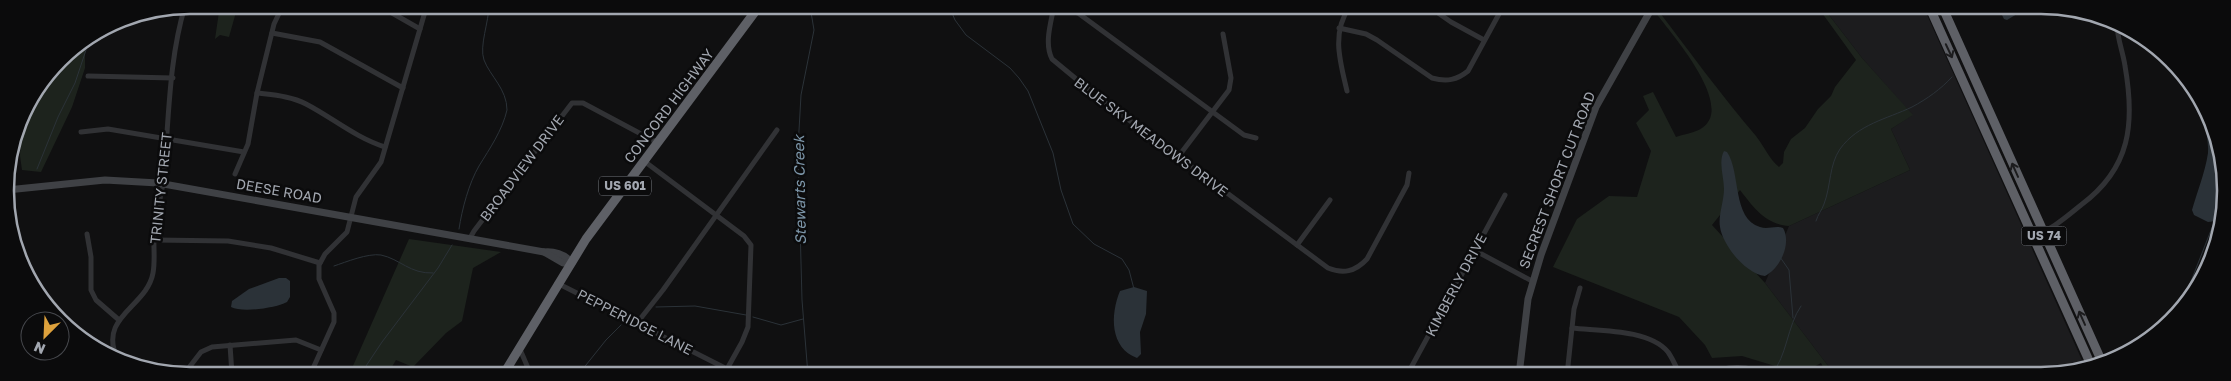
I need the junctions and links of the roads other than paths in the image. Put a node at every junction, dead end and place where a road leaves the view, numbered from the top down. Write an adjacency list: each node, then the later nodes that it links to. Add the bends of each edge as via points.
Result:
1 (183, 14): 21 (street, TRINITY STREET)
2 (279, 14): 17 (street)
3 (393, 14): 15 (street)
4 (424, 14): 15 (street)
5 (754, 14): 32 (highway, CONCORD HIGHWAY / US 601)
6 (1052, 14): 35 (street, BLUE SKY MEADOWS DRIVE, via 1048,36 1048,52 1052,59)
7 (1079, 14): 26 (street)
8 (1345, 14): 14 (street)
9 (1439, 14): 19 (street)
10 (1497, 14): 19 (street)
11 (1648, 14): 54 (street, SECREST SHORT CUT ROAD, via 1596,107)
12 (1932, 14): 22 (highway, US 74, one-way to 22)
13 (1946, 14): 27 (highway, US 74)
14 (1339, 28): 19 (street, via 1366,34 1432,78 1442,81 1460,77 1468,71); 24 (street, via 1337,44)
15 (420, 30): 23 (street)
16 (2118, 32): 45 (street, via 2129,96 2129,132 2124,149 2116,169 2098,192)
17 (272, 33): 23 (street, via 320,42); 25 (street)
18 (1223, 34): 26 (street, via 1229,90)
19 (1484, 40)
20 (88, 76): 21 (street)
21 (173, 78): 30 (street, TRINITY STREET)
22 (1961, 78): 27 (highway, via 1988,126); 47 (highway, US 74)
23 (403, 88): 33 (street)
24 (1347, 92)
25 (257, 93): 33 (street, via 305,103 363,138); 34 (street)
26 (1212, 112): 31 (street, via 1244,135); 35 (street)
27 (1996, 127): 45 (highway, US 74, one-way to 27)
28 (777, 130): 43 (street)
29 (82, 132): 30 (street, via 108,129)
30 (165, 138): 34 (street); 39 (street, TRINITY STREET)
31 (1256, 138)
32 (658, 143): 36 (highway, CONCORD HIGHWAY / US 601); 48 (street, BROADVIEW DRIVE, via 583,104 572,103)
33 (385, 147): 44 (street, via 380,162 356,197)
34 (244, 152): 38 (street)
35 (1178, 156): 50 (street, BLUE SKY MEADOWS DRIVE)
36 (644, 161): 43 (street); 52 (highway, CONCORD HIGHWAY / US 601)
37 (1409, 173): 50 (street, BLUE SKY MEADOWS DRIVE, via 1407,185 1367,259 1360,266 1338,272)
38 (236, 174)
39 (163, 184): 40 (street, DEESE ROAD, via 111,180); 44 (street, DEESE ROAD); 49 (street, TRINITY STREET, via 154,226)
40 (14, 189)
41 (1505, 195): 51 (street, KIMBERLY DRIVE)
42 (1330, 200): 50 (street)
43 (716, 216): 58 (street); 72 (street, via 750,242 752,257 748,327)
44 (353, 218): 48 (street, DEESE ROAD); 53 (street, via 347,232)
45 (2043, 232): 47 (street); 64 (highway, US 74, one-way to 45)
46 (87, 234): 57 (street, via 91,290 96,300)
47 (2033, 235): 65 (highway, US 74)
48 (470, 238): 52 (street, DEESE ROAD, via 550,252 567,257)
49 (155, 240): 53 (street, via 228,241 271,248); 57 (street, TRINITY STREET, via 150,284)
50 (1297, 245)
51 (1474, 250): 54 (street); 73 (street, KIMBERLY DRIVE)
52 (571, 262): 55 (highway, CONCORD HIGHWAY / US 601)
53 (320, 263): 63 (street, via 319,279 334,312 334,322)
54 (1532, 282): 74 (street, SECREST SHORT CUT ROAD)
55 (558, 283): 58 (street, PEPPERIDGE LANE); 61 (highway, CONCORD HIGHWAY / US 601)
56 (1580, 288): 59 (street)
57 (119, 320): 62 (street, TRINITY STREET, via 112,340)
58 (637, 323): 71 (street, PEPPERIDGE LANE)
59 (1572, 328): 75 (street); 76 (street, via 1634,335 1657,342 1667,350)
60 (230, 345): 63 (street, via 296,340); 66 (street, via 201,352); 67 (street)
61 (519, 346): 69 (highway, CONCORD HIGHWAY / US 601); 70 (street)
62 (115, 350)
63 (321, 350): 68 (street)
64 (2100, 357)
65 (2089, 360)
66 (189, 367)
67 (232, 367)
68 (313, 367)
69 (507, 367)
70 (528, 367)
71 (724, 367)
72 (729, 367)
73 (1411, 367)
74 (1520, 367)
75 (1567, 367)
76 (1676, 367)

